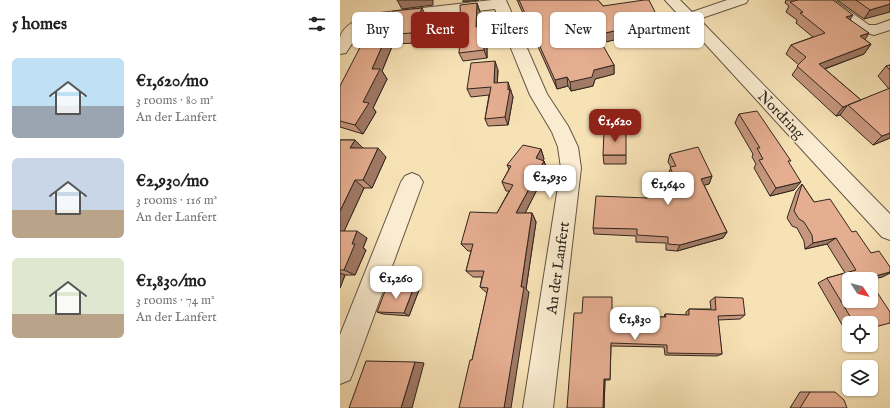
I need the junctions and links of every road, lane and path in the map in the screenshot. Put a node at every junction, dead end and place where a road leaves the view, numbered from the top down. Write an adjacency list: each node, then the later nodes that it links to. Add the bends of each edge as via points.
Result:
1 (672, 0): 5 (street, Nordring)
2 (741, 0): 6 (street)
3 (825, 0): 7 (street, via 868,30 874,31)
4 (500, 2): 9 (street, via 366,21 353,29); 13 (street, An der Lanfert, via 539,95 568,147 571,168)
5 (683, 12)
6 (704, 13)
7 (890, 25)
8 (704, 34): 11 (street, Nordring)
9 (340, 49)
10 (412, 182): 12 (street)
11 (890, 230)
12 (340, 370)
13 (538, 408)

